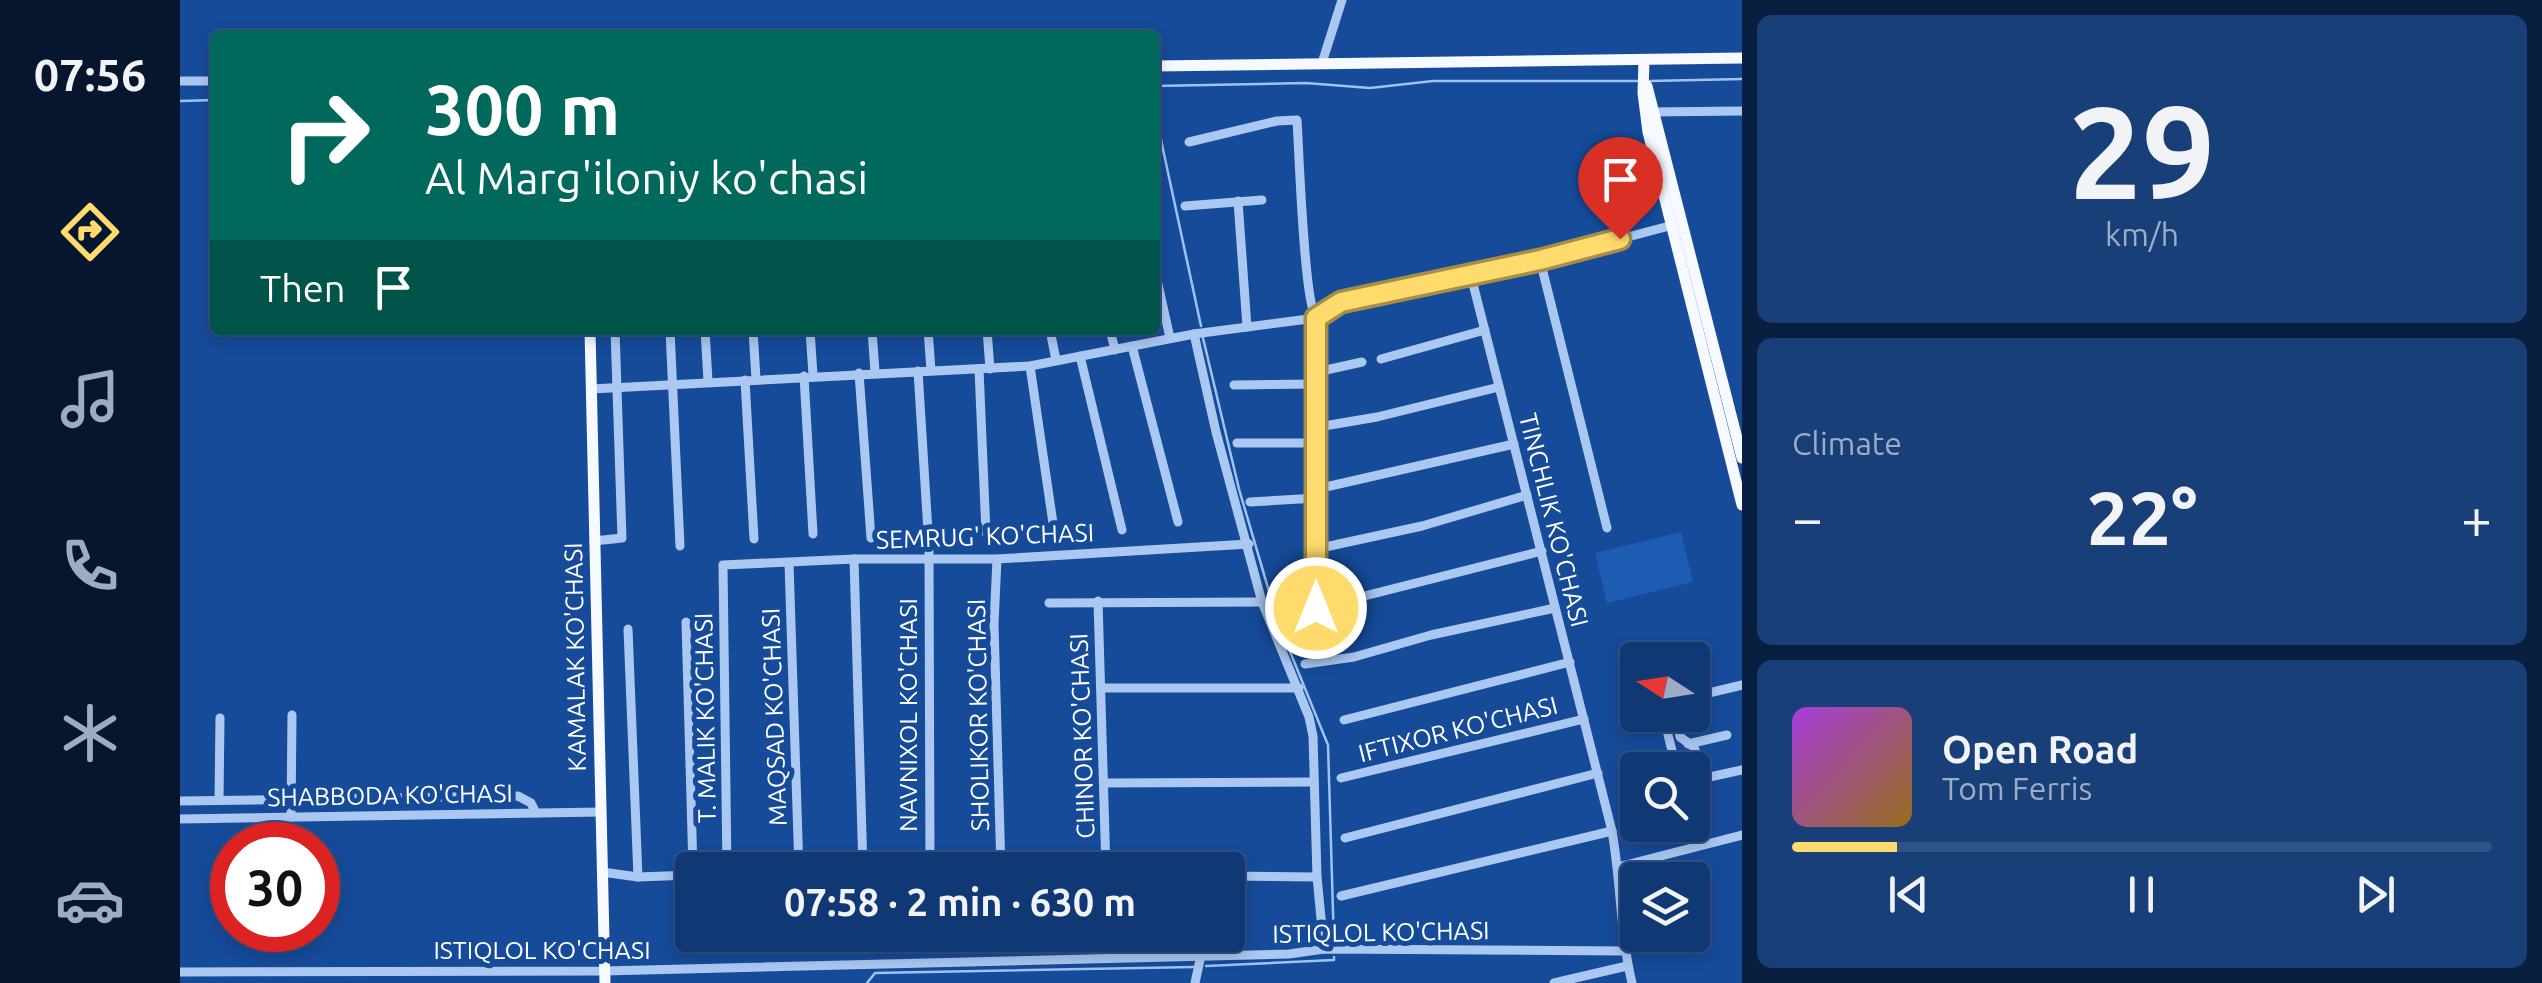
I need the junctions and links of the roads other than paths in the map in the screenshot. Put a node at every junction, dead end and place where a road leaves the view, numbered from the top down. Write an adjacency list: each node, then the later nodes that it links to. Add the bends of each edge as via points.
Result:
1 (1342, 0): 3 (street)
2 (1742, 58): 4 (main road)
3 (1322, 63): 4 (main road); 5 (main road)
4 (1644, 63): 8 (main road)
5 (1160, 66)
6 (180, 81): 7 (street)
7 (210, 81)
8 (1649, 112): 9 (street); 14 (main road)
9 (1742, 112)
10 (1189, 142): 18 (street, via 1296,120 1306,271)
11 (1262, 200): 12 (street)
12 (1238, 201): 13 (street); 19 (street)
13 (1185, 206)
14 (1676, 225): 15 (street); 60 (main road); 64 (main road)
15 (1540, 260): 16 (street); 66 (street)
16 (1471, 276): 18 (street, via 1341,302); 20 (street, TINCHLIK KO'CHASI)
17 (1160, 293): 33 (street)
18 (1316, 318): 19 (street); 45 (street)
19 (1247, 327): 21 (street)
20 (1485, 330): 37 (street); 53 (street, TINCHLIK KO'CHASI)
21 (1194, 334): 33 (street); 74 (street)
22 (590, 335): 54 (main road, KAMALAK KO'CHASI)
23 (615, 335): 55 (street)
24 (670, 335): 52 (street)
25 (706, 335): 49 (street)
26 (754, 335): 48 (street)
27 (810, 335): 47 (street)
28 (872, 335): 44 (street)
29 (928, 335): 42 (street)
30 (987, 335): 41 (street)
31 (1051, 335): 38 (street)
32 (1111, 335): 35 (street)
33 (1170, 338): 34 (street)
34 (1132, 346): 35 (street); 65 (street)
35 (1115, 350): 36 (street)
36 (1080, 356): 38 (street); 67 (street)
37 (1381, 359)
38 (1056, 360): 40 (street)
39 (1362, 362): 45 (street)
40 (1030, 366): 41 (street); 70 (street)
41 (984, 369): 42 (street); 68 (street)
42 (931, 370): 43 (street)
43 (918, 371): 44 (street); 80 (street, NAVNIXOL KO'CHASI)
44 (874, 372): 46 (street)
45 (1317, 372): 50 (street)
46 (859, 373): 47 (street); 71 (street)
47 (808, 376): 48 (street); 69 (street)
48 (750, 380): 49 (street); 72 (street)
49 (708, 382): 52 (street)
50 (1317, 384): 51 (street); 56 (street)
51 (1234, 385)
52 (673, 386): 55 (street); 75 (street)
53 (1500, 387): 56 (street); 59 (street, TINCHLIK KO'CHASI)
54 (591, 390): 55 (street); 73 (main road, KAMALAK KO'CHASI)
55 (616, 390): 73 (street, via 622,538)
56 (1318, 428): 58 (street)
57 (1238, 443): 58 (street)
58 (1318, 443): 61 (street)
59 (1514, 444): 61 (street); 62 (street, TINCHLIK KO'CHASI)
60 (1742, 458)
61 (1317, 493): 63 (street); 76 (street)
62 (1527, 495): 76 (street); 77 (street, TINCHLIK KO'CHASI)
63 (1250, 502)
64 (1742, 505)
65 (1178, 522)
66 (1607, 528)
67 (1122, 530)
68 (986, 533)
69 (812, 534)
70 (1055, 537)
71 (871, 538)
72 (754, 539)
73 (594, 541): 113 (main road, KAMALAK KO'CHASI)
74 (1248, 544): 78 (street, SEMRUG' KO'CHASI); 84 (street)
75 (680, 546)
76 (1316, 550): 77 (street, via 1316,608)
77 (1542, 552): 86 (street, TINCHLIK KO'CHASI)
78 (996, 558): 80 (street, SEMRUG' KO'CHASI); 128 (street, SHOLIKOR KO'CHASI)
79 (854, 559): 80 (street, SEMRUG' KO'CHASI); 81 (street, SEMRUG' KO'CHASI); 126 (street)
80 (927, 559): 127 (street, NAVNIXOL KO'CHASI)
81 (790, 563): 82 (street, SEMRUG' KO'CHASI); 125 (street, MAQSAD KO'CHASI)
82 (723, 565): 124 (street, T. MALIK KO'CHASI)
83 (1098, 601): 84 (street); 85 (street); 92 (street, CHINOR KO'CHASI)
84 (1262, 602): 93 (street)
85 (1049, 603)
86 (1555, 608): 89 (street, TINCHLIK KO'CHASI); 90 (street)
87 (686, 622): 123 (street)
88 (628, 628): 134 (street)
89 (1570, 662): 97 (street, TINCHLIK KO'CHASI); 98 (street)
90 (1305, 664)
91 (1742, 685): 94 (street)
92 (1101, 688): 93 (street); 108 (street, CHINOR KO'CHASI)
93 (1298, 688): 107 (street, via 1313,736)
94 (1710, 693)
95 (292, 715): 111 (street)
96 (220, 718): 110 (street)
97 (1584, 718): 105 (street, TINCHLIK KO'CHASI); 106 (street, IFTIXOR KO'CHASI)
98 (1344, 720)
99 (1679, 732): 102 (street)
100 (1668, 734): 103 (street)
101 (1727, 735): 102 (street)
102 (1688, 744): 104 (street, via 1705,778)
103 (1673, 752)
104 (1742, 770)
105 (1598, 773): 118 (street, TINCHLIK KO'CHASI); 119 (street)
106 (1341, 778)
107 (1314, 782): 108 (street); 135 (street)
108 (1104, 783): 129 (street, CHINOR KO'CHASI)
109 (345, 799): 111 (street); 114 (street, via 518,796); 115 (street)
110 (219, 800): 111 (street); 112 (street)
111 (292, 800): 116 (street)
112 (180, 801)
113 (601, 812): 114 (street, SHABBODA KO'CHASI); 131 (main road, KAMALAK KO'CHASI)
114 (536, 813): 115 (street, SHABBODA KO'CHASI)
115 (346, 816): 116 (street, SHABBODA KO'CHASI)
116 (292, 817): 117 (street, SHABBODA KO'CHASI)
117 (180, 819)
118 (1612, 831): 130 (street, TINCHLIK KO'CHASI); 137 (street)
119 (1345, 838)
120 (1741, 839): 122 (street)
121 (1697, 842): 122 (street)
122 (1698, 846): 130 (street)
123 (692, 852)
124 (727, 852)
125 (798, 852)
126 (862, 852)
127 (930, 852)
128 (1000, 852)
129 (1106, 852)
130 (1618, 866): 136 (street, TINCHLIK KO'CHASI)
131 (602, 872): 134 (street); 144 (main road, KAMALAK KO'CHASI)
132 (675, 874): 134 (street)
133 (1245, 876): 135 (street)
134 (638, 877)
135 (1317, 877): 138 (street)
136 (1620, 894)
137 (1341, 896)
138 (1324, 948): 139 (street, ISTIQLOL KO'CHASI); 141 (street, ISTIQLOL KO'CHASI)
139 (1620, 951)
140 (1624, 952): 142 (street, TINCHLIK KO'CHASI)
141 (1201, 956): 144 (street, ISTIQLOL KO'CHASI); 145 (street)
142 (1628, 966): 146 (street); 147 (street, TINCHLIK KO'CHASI)
143 (180, 972): 144 (street, ISTIQLOL KO'CHASI)
144 (605, 977)
145 (1195, 983)
146 (1554, 983)
147 (1632, 983)

